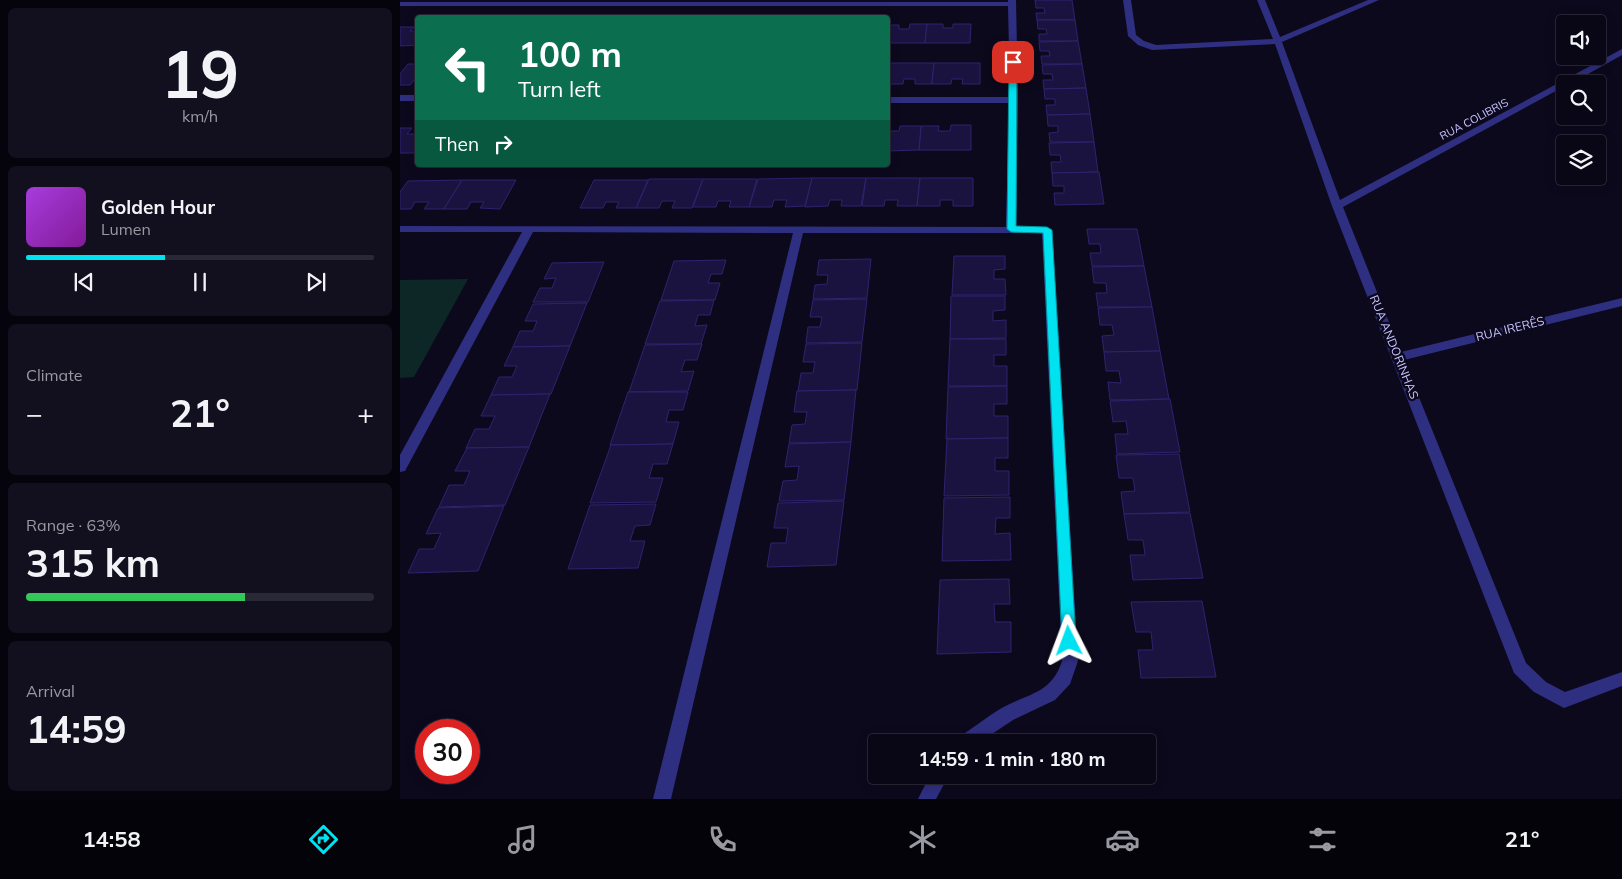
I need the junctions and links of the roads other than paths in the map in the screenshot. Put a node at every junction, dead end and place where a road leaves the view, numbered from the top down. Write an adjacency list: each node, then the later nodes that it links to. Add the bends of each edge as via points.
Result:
1 (1127, 0): 6 (street, via 1132,36 1155,48)
2 (1261, 0): 6 (street, RUA ANDORINHAS)
3 (1375, 0): 6 (street)
4 (1012, 2): 5 (street); 11 (street)
5 (400, 4)
6 (1278, 41): 12 (street, RUA ANDORINHAS)
7 (1622, 52): 12 (street, RUA COLIBRIS)
8 (400, 98): 9 (street)
9 (415, 98)
10 (890, 100): 11 (street)
11 (1014, 100): 15 (street)
12 (1337, 206): 18 (street, RUA ANDORINHAS)
13 (400, 229): 16 (street)
14 (799, 229): 15 (street); 16 (street); 23 (street)
15 (1011, 229): 21 (street, via 1047,230 1070,661 1064,679 1049,695 1007,714)
16 (529, 230): 19 (street)
17 (1622, 302): 18 (street, RUA IRERÊS)
18 (1398, 357): 20 (street, RUA ANDORINHAS, via 1520,668 1540,687 1564,700)
19 (400, 467)
20 (1622, 678)
21 (978, 734)
22 (934, 784): 24 (street)
23 (662, 799)
24 (927, 799)

